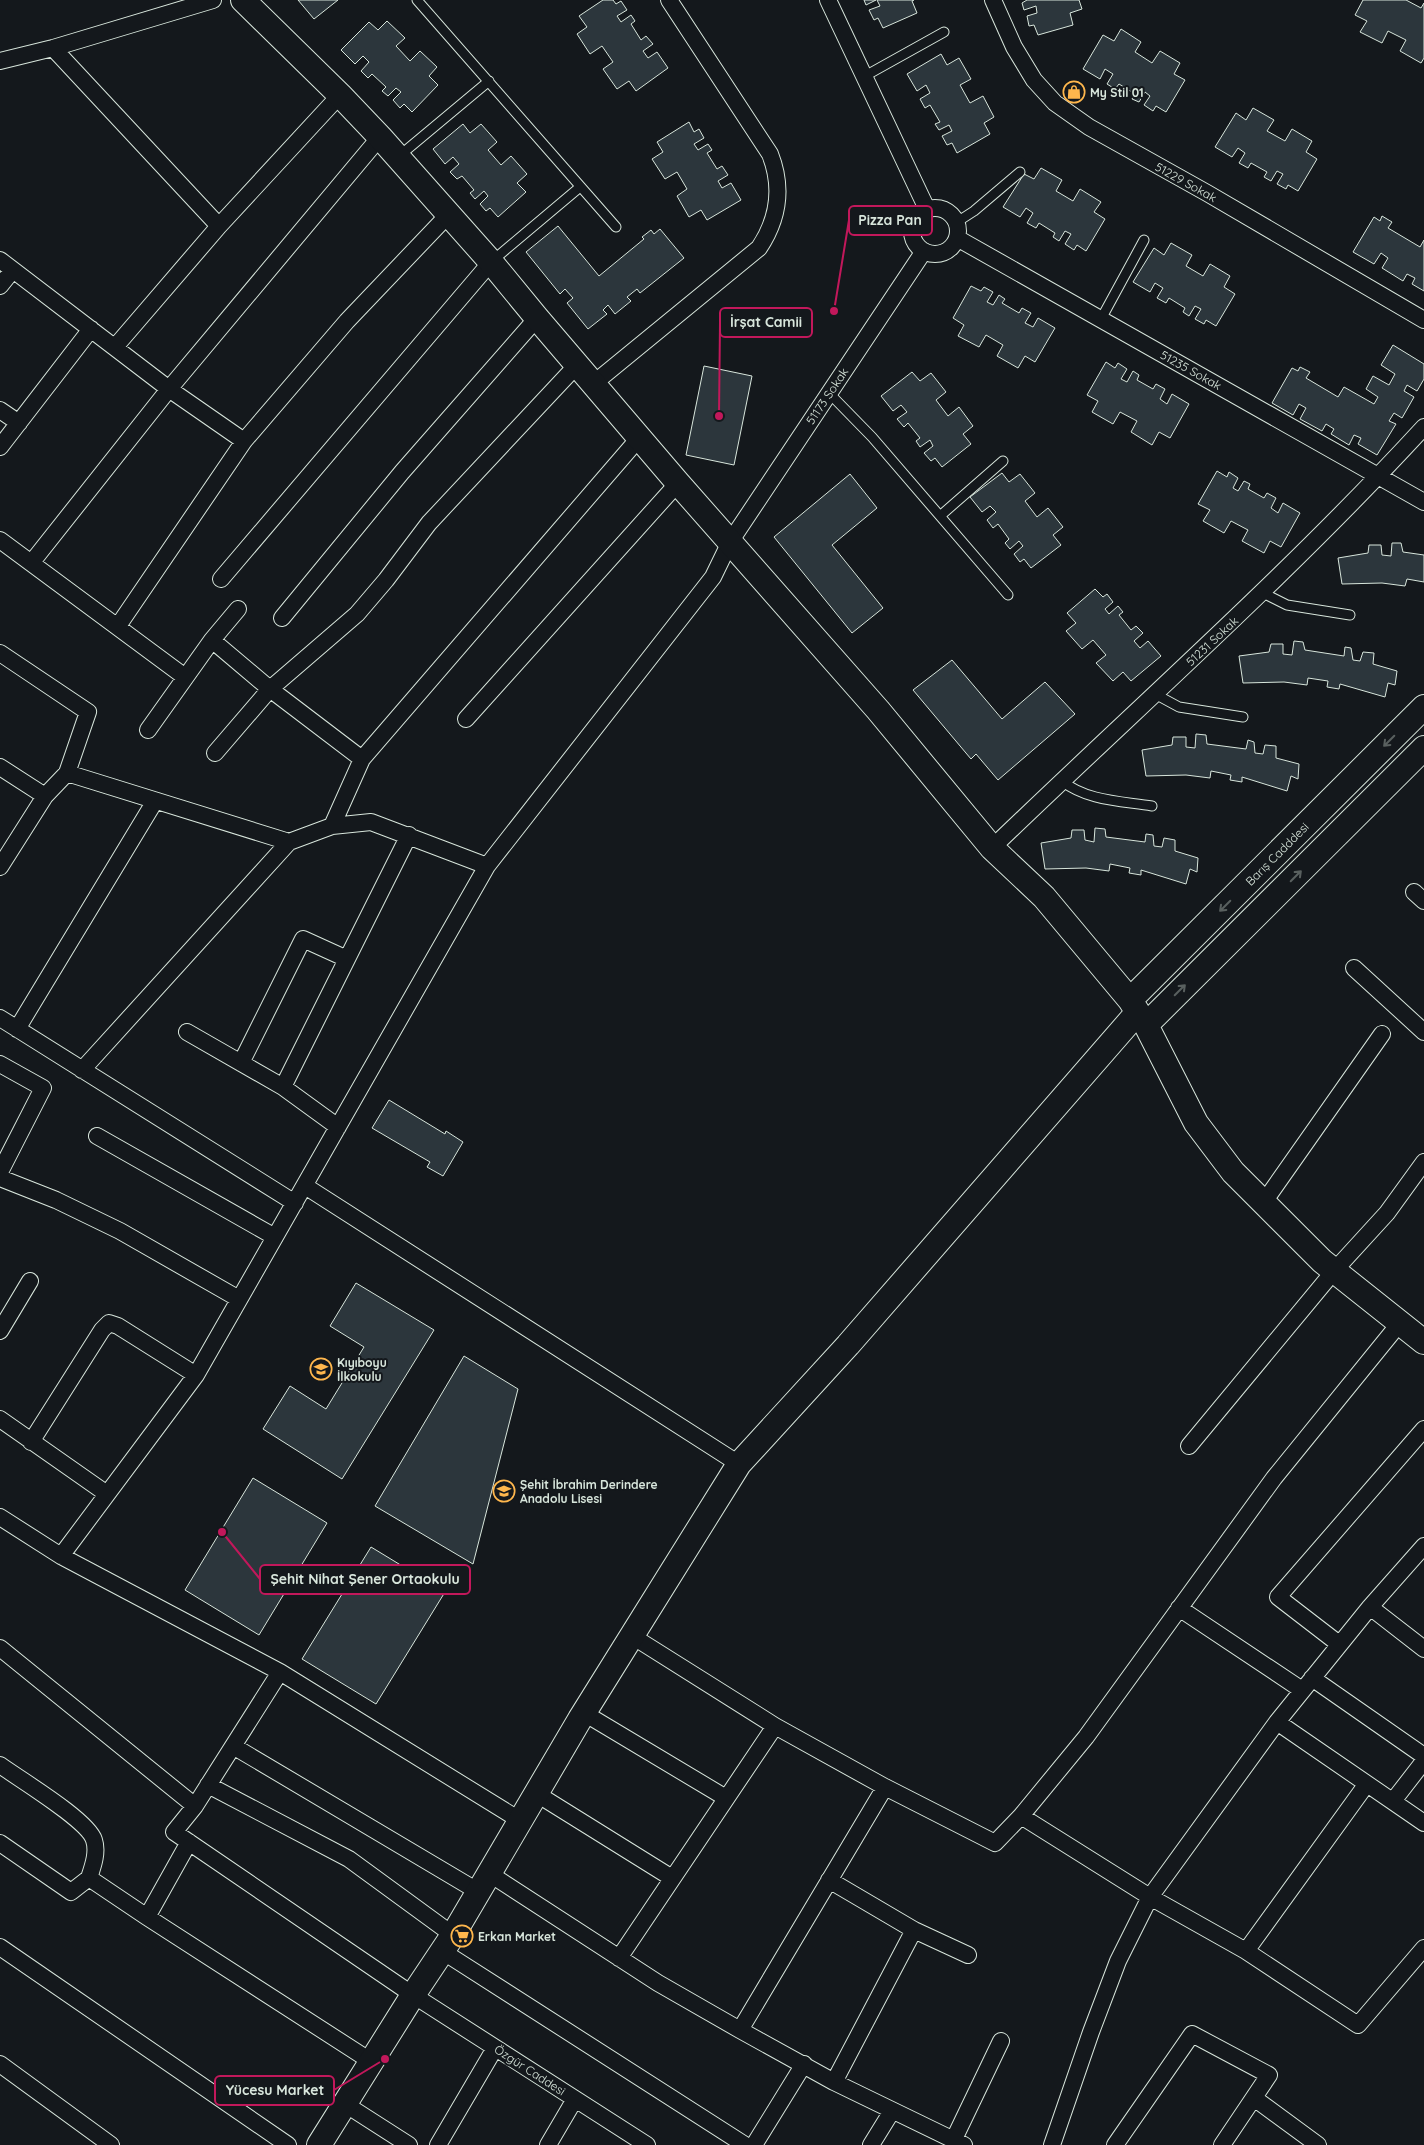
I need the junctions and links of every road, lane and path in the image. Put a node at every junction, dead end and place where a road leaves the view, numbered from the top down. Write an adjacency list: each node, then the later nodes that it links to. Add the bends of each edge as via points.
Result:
1 (213, 0): 8 (street)
2 (243, 0): 12 (main road)
3 (417, 0): 11 (lane)
4 (669, 0): 33 (street, via 770,154 778,176 776,214 759,248)
5 (828, 0): 10 (street)
6 (993, 0): 29 (street, 51229 Sokak, via 1034,80 1055,104 1089,128)
7 (944, 32): 10 (lane)
8 (53, 48): 9 (street); 19 (street)
9 (0, 61)
10 (865, 76): 17 (street)
11 (488, 82): 14 (lane); 16 (lane)
12 (340, 95): 13 (main road); 19 (street)
13 (380, 137): 14 (main road); 34 (street)
14 (398, 157): 18 (main road)
15 (1020, 172): 21 (lane)
16 (580, 187): 20 (lane); 24 (lane)
17 (927, 209): 21 (street, via 948,211); 23 (street, via 916,218 912,232 918,247)
18 (449, 214): 24 (main road); 40 (street, via 347,321)
19 (219, 226): 31 (street)
20 (616, 227)
21 (957, 230): 23 (street, via 954,245 940,253); 28 (street, 51235 Sokak)
22 (1144, 240): 28 (lane)
23 (924, 251): 35 (street, 51173 Sokak)
24 (491, 262): 27 (main road); 50 (street)
25 (6, 266): 26 (street); 30 (street)
26 (0, 286)
27 (536, 318): 32 (main road); 55 (street, via 402,472)
28 (1101, 319): 43 (street, 51235 Sokak)
29 (1424, 320)
30 (91, 330): 31 (street); 37 (street)
31 (116, 347): 34 (street)
32 (577, 365): 33 (main road); 60 (street, via 429,523 357,614)
33 (593, 384): 39 (main road)
34 (169, 388): 40 (street); 49 (street)
35 (829, 394): 46 (lane, via 872,437); 48 (street, 51173 Sokak)
36 (0, 410): 37 (street)
37 (19, 423): 41 (street)
38 (1423, 429): 43 (street, 51231 Sokak)
39 (640, 438): 44 (main road); 68 (street)
40 (244, 441): 56 (street)
41 (0, 446)
42 (1003, 461): 46 (lane)
43 (1380, 476): 45 (street, 51235 Sokak); 51 (street, 51231 Sokak)
44 (678, 483): 48 (main road); 64 (street)
45 (1424, 502)
46 (940, 516): 52 (lane)
47 (0, 540): 49 (street)
48 (730, 542): 78 (main road, via 878,710); 79 (street, 51173 Sokak, via 713,577)
49 (32, 562): 56 (street)
50 (221, 579)
51 (1263, 593): 54 (lane, via 1287,605); 61 (street, 51231 Sokak)
52 (1008, 595)
53 (238, 609): 57 (street)
54 (1350, 615)
55 (282, 618)
56 (118, 626): 59 (street)
57 (212, 640): 59 (street); 60 (street)
58 (0, 653): 70 (street, via 88,712)
59 (185, 677): 65 (street)
60 (270, 689): 67 (street); 68 (street)
61 (1155, 694): 63 (lane, via 1179,707); 71 (street, 51231 Sokak)
62 (1424, 707): 83 (main road, Barış Cadddesi, one-way to 83)
63 (1243, 717)
64 (466, 719)
65 (148, 730)
66 (1424, 748): 83 (main road, one-way to 66)
67 (215, 753)
68 (362, 759): 75 (street)
69 (0, 767): 72 (street)
70 (67, 773): 72 (street); 73 (street)
71 (1062, 781): 74 (lane, via 1089,796); 78 (street, 51231 Sokak)
72 (44, 796): 80 (street)
73 (155, 801): 77 (street); 84 (street)
74 (1152, 806)
75 (332, 826): 76 (street, via 371,822); 77 (street)
76 (409, 835): 79 (street); 81 (street)
77 (289, 842): 90 (street)
78 (992, 848): 83 (main road, via 1044,897)
79 (487, 866): 92 (street, 51173 Sokak)
80 (0, 867)
81 (347, 959): 88 (street, via 303,939); 91 (street)
82 (1354, 968): 86 (street)
83 (1138, 1013): 98 (main road, via 1196,1124 1233,1172); 112 (main road, via 848,1345)
84 (5, 1023): 90 (street)
85 (187, 1032): 88 (street)
86 (1424, 1032)
87 (1382, 1034): 98 (street)
88 (241, 1063): 91 (street)
89 (0, 1064): 95 (street, via 43,1088)
90 (82, 1070): 99 (street)
91 (283, 1087): 92 (street)
92 (338, 1127): 97 (street, 51173 Sokak)
93 (96, 1136): 100 (street)
94 (1423, 1165): 101 (street, via 1387,1213)
95 (0, 1172)
96 (0, 1178): 103 (street, via 56,1200 120,1231)
97 (304, 1186): 99 (street, 51173 Sokak); 112 (street)
98 (1264, 1202): 101 (main road)
99 (294, 1203): 100 (street, 51173 Sokak)
100 (275, 1237): 103 (street, 51173 Sokak)
101 (1334, 1271): 104 (main road); 111 (street)
102 (30, 1281): 105 (street)
103 (239, 1299): 107 (street, 51173 Sokak)
104 (1399, 1324): 106 (main road); 118 (street, via 1274,1478)
105 (0, 1330)
106 (1424, 1342)
107 (196, 1375): 110 (street, via 109,1323); 113 (street, 51173 Sokak)
108 (0, 1419): 110 (street)
109 (1424, 1429): 120 (street, via 1278,1597)
110 (31, 1442): 113 (street)
111 (1189, 1446)
112 (738, 1464): 119 (main road)
113 (107, 1494): 116 (street, 51173 Sokak)
114 (0, 1517): 116 (street)
115 (1424, 1546): 117 (street)
116 (61, 1556): 123 (street)
117 (1370, 1607): 120 (street); 122 (street)
118 (1179, 1608): 124 (street); 139 (street, via 1086,1737)
119 (632, 1636): 125 (main road); 127 (street)
120 (1339, 1644): 124 (street)
121 (0, 1648): 138 (street)
122 (1424, 1649)
123 (280, 1672): 128 (street); 140 (street)
124 (1307, 1684): 126 (street); 129 (street)
125 (584, 1713): 135 (main road); 136 (street)
126 (1277, 1722): 133 (street); 148 (street)
127 (774, 1726): 134 (street); 136 (street)
128 (233, 1746): 132 (street); 147 (street)
129 (1424, 1756)
130 (1424, 1761): 137 (street)
131 (0, 1765): 144 (street, via 81,1822 94,1839 95,1858)
132 (208, 1785): 138 (street); 151 (street, via 349,1860)
133 (1366, 1785): 137 (street); 154 (street)
134 (885, 1787): 139 (street, via 995,1843); 146 (street)
135 (537, 1794): 140 (main road); 145 (street)
136 (726, 1798): 145 (street)
137 (1393, 1801): 141 (street)
138 (195, 1806): 142 (street, via 174,1832)
139 (1021, 1816): 148 (street)
140 (521, 1821): 147 (main road)
141 (1424, 1823)
142 (189, 1842): 149 (street); 157 (street, Özgür Caddesi)
143 (0, 1843): 144 (street, via 71,1892)
144 (90, 1878): 149 (street)
145 (672, 1878): 156 (street)
146 (829, 1880): 150 (street); 158 (street)
147 (485, 1883): 151 (main road); 156 (street)
148 (1150, 1897): 154 (street); 182 (street, via 1114,1970)
149 (147, 1917): 161 (street)
150 (914, 1930): 155 (street); 164 (street)
151 (448, 1943): 157 (main road); 179 (street)
152 (0, 1947): 173 (street)
153 (1424, 1948): 154 (street, via 1358,2025)
154 (1246, 1951)
155 (968, 1955)
156 (619, 1958): 158 (street)
157 (413, 1995): 160 (street, Özgür Caddesi); 161 (main road)
158 (740, 2030): 163 (street)
159 (1001, 2041): 170 (street)
160 (496, 2048): 166 (street, Özgür Caddesi); 176 (street)
161 (372, 2062): 167 (main road)
162 (0, 2064): 172 (street)
163 (804, 2064): 164 (street); 180 (street)
164 (834, 2082): 168 (street)
165 (1254, 2098): 171 (street); 183 (street, via 1269,2075 1192,2034); 184 (street)
166 (575, 2099): 169 (street, Özgür Caddesi); 177 (street)
167 (345, 2104): 174 (main road); 175 (street)
168 (892, 2111): 170 (street); 181 (street)
169 (628, 2140): 178 (street, Özgür Caddesi)
170 (959, 2142)
171 (1228, 2143)
172 (111, 2145)
173 (288, 2145)
174 (320, 2145)
175 (409, 2145)
176 (438, 2145)
177 (548, 2145)
178 (648, 2145)
179 (744, 2145)
180 (754, 2145)
181 (870, 2145)
182 (1052, 2145)
183 (1115, 2145)
184 (1318, 2145)

